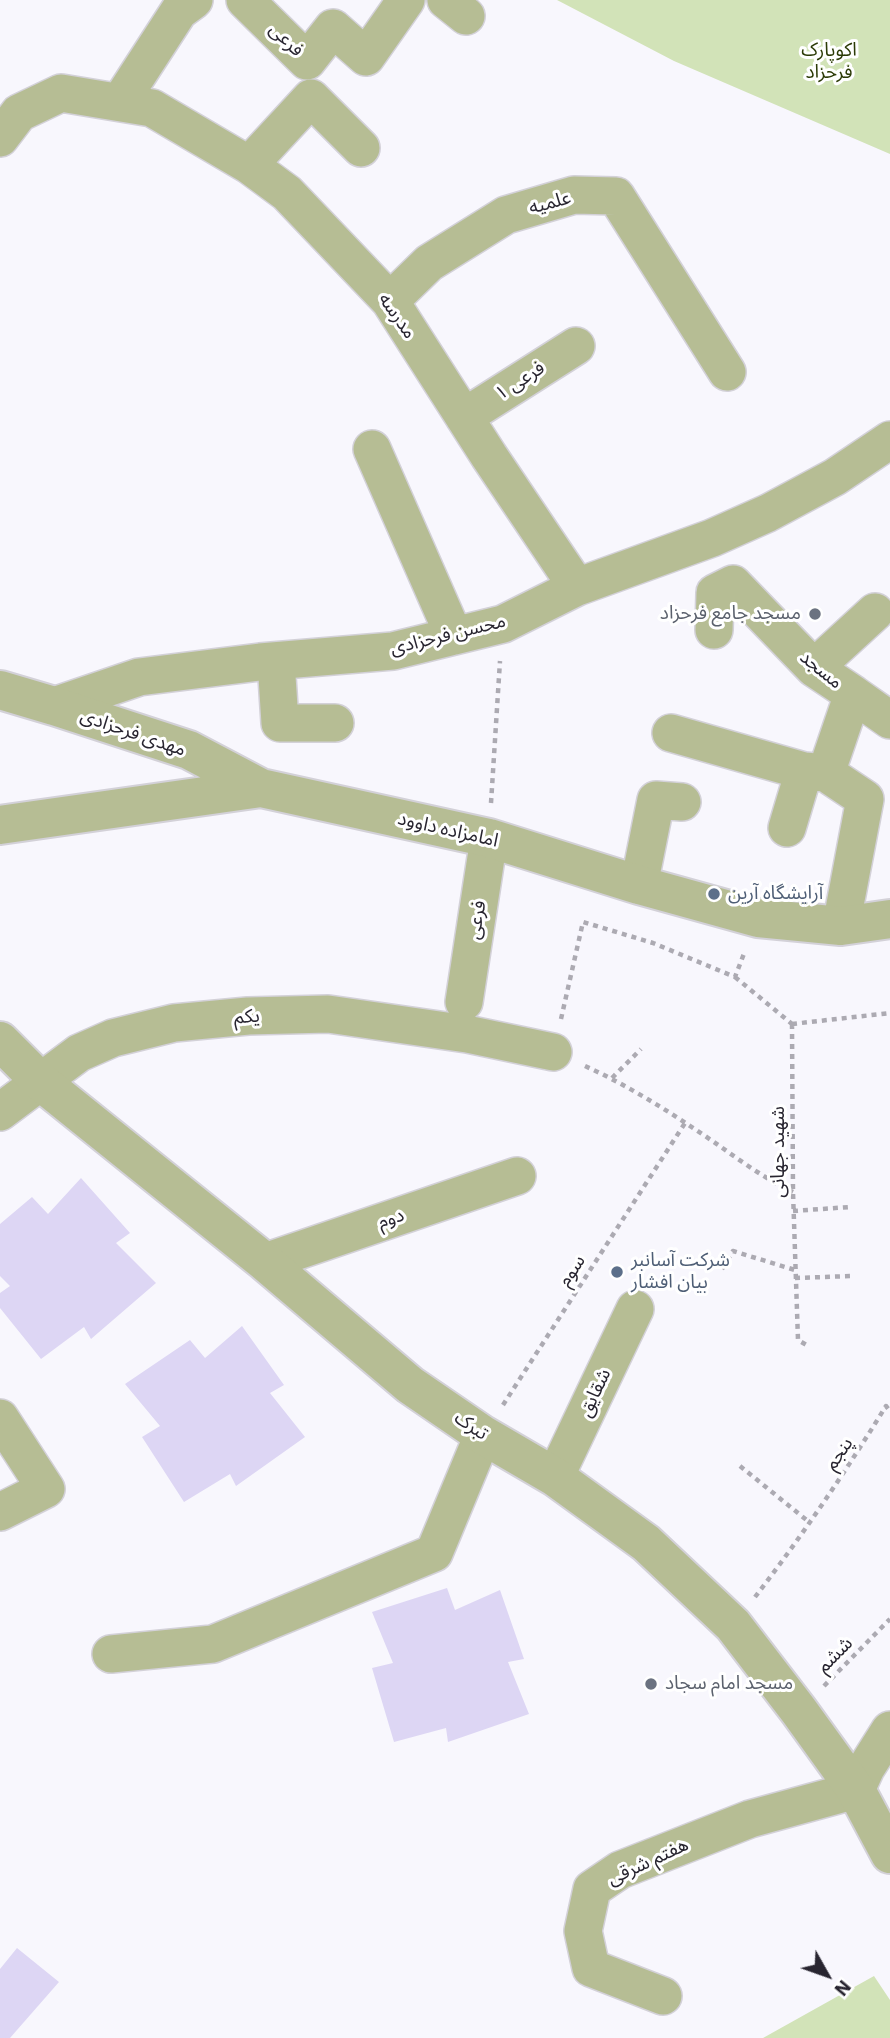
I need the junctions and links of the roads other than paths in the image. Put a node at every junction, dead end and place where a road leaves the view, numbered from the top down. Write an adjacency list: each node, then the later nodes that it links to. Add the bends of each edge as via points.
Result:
1 (194, 0): 4 (street, via 179,11)
2 (245, 0): 3 (street, فرعی, via 307,61 333,28 366,57)
3 (406, 0)
4 (136, 105): 5 (street, via 61,93 19,113); 7 (street, مدرسه)
5 (0, 138)
6 (361, 148): 7 (street, via 311,98)
7 (249, 165): 8 (street, مدرسه, via 287,193)
8 (390, 301): 10 (street, علمیه, via 429,263 506,215 574,195 616,196); 11 (street, مدرسه)
9 (576, 346): 11 (street, فرعی ۱)
10 (727, 372)
11 (464, 417): 14 (street, مدرسه)
12 (890, 440): 14 (street, محسن فرحزادی, via 835,477 768,513)
13 (372, 449): 17 (street)
14 (577, 587): 17 (street, محسن فرحزادی, via 503,624)
15 (875, 612): 19 (street)
16 (714, 630): 19 (street, مسجد, via 715,593 733,584)
17 (454, 636): 18 (street, محسن فرحزادی, via 393,651)
18 (276, 661): 22 (street, محسن فرحزادی, via 139,677); 24 (street, via 280,723)
19 (814, 668): 21 (street, مسجد)
20 (0, 690): 22 (street, مهدی فرحزادی)
21 (853, 694): 23 (street); 26 (street, مسجد)
22 (54, 706): 27 (street, مهدی فرحزادی, via 189,750)
23 (890, 720)
24 (335, 723)
25 (671, 733): 26 (street)
26 (815, 772): 30 (street, مسجد); 34 (street, via 865,799)
27 (261, 788): 29 (street, امامزاده داوود); 31 (street, امامزاده داوود)
28 (682, 802): 32 (street, via 656,800)
29 (0, 825)
30 (787, 828)
31 (489, 838): 32 (street, امامزاده داوود); 35 (street, فرعی)
32 (639, 885): 34 (street, امامزاده داوود, via 758,918)
33 (890, 919): 34 (street, امامزاده داوود)
34 (841, 926)
35 (466, 1018): 37 (street, یکم); 38 (street, یکم, via 328,1014 174,1023 113,1038 79,1054)
36 (0, 1041): 38 (street, تبرک)
37 (553, 1052)
38 (41, 1082): 39 (street, یکم); 41 (street, تبرک)
39 (0, 1112)
40 (517, 1176): 41 (street, دوم)
41 (265, 1262): 44 (street, تبرک, via 410,1385)
42 (635, 1309): 45 (street, شقایق)
43 (0, 1418): 46 (street, via 46,1489)
44 (483, 1435): 45 (street, تبرک); 47 (street, via 435,1553 213,1644)
45 (555, 1477): 49 (street, تبرک, via 646,1543 733,1625)
46 (0, 1512)
47 (111, 1654)
48 (890, 1730): 49 (street)
49 (856, 1790): 50 (street, تبرک); 51 (street, هفتم شرقی, via 750,1819 620,1870 592,1889 583,1931 592,1968)
50 (890, 1854)
51 (663, 1996)

